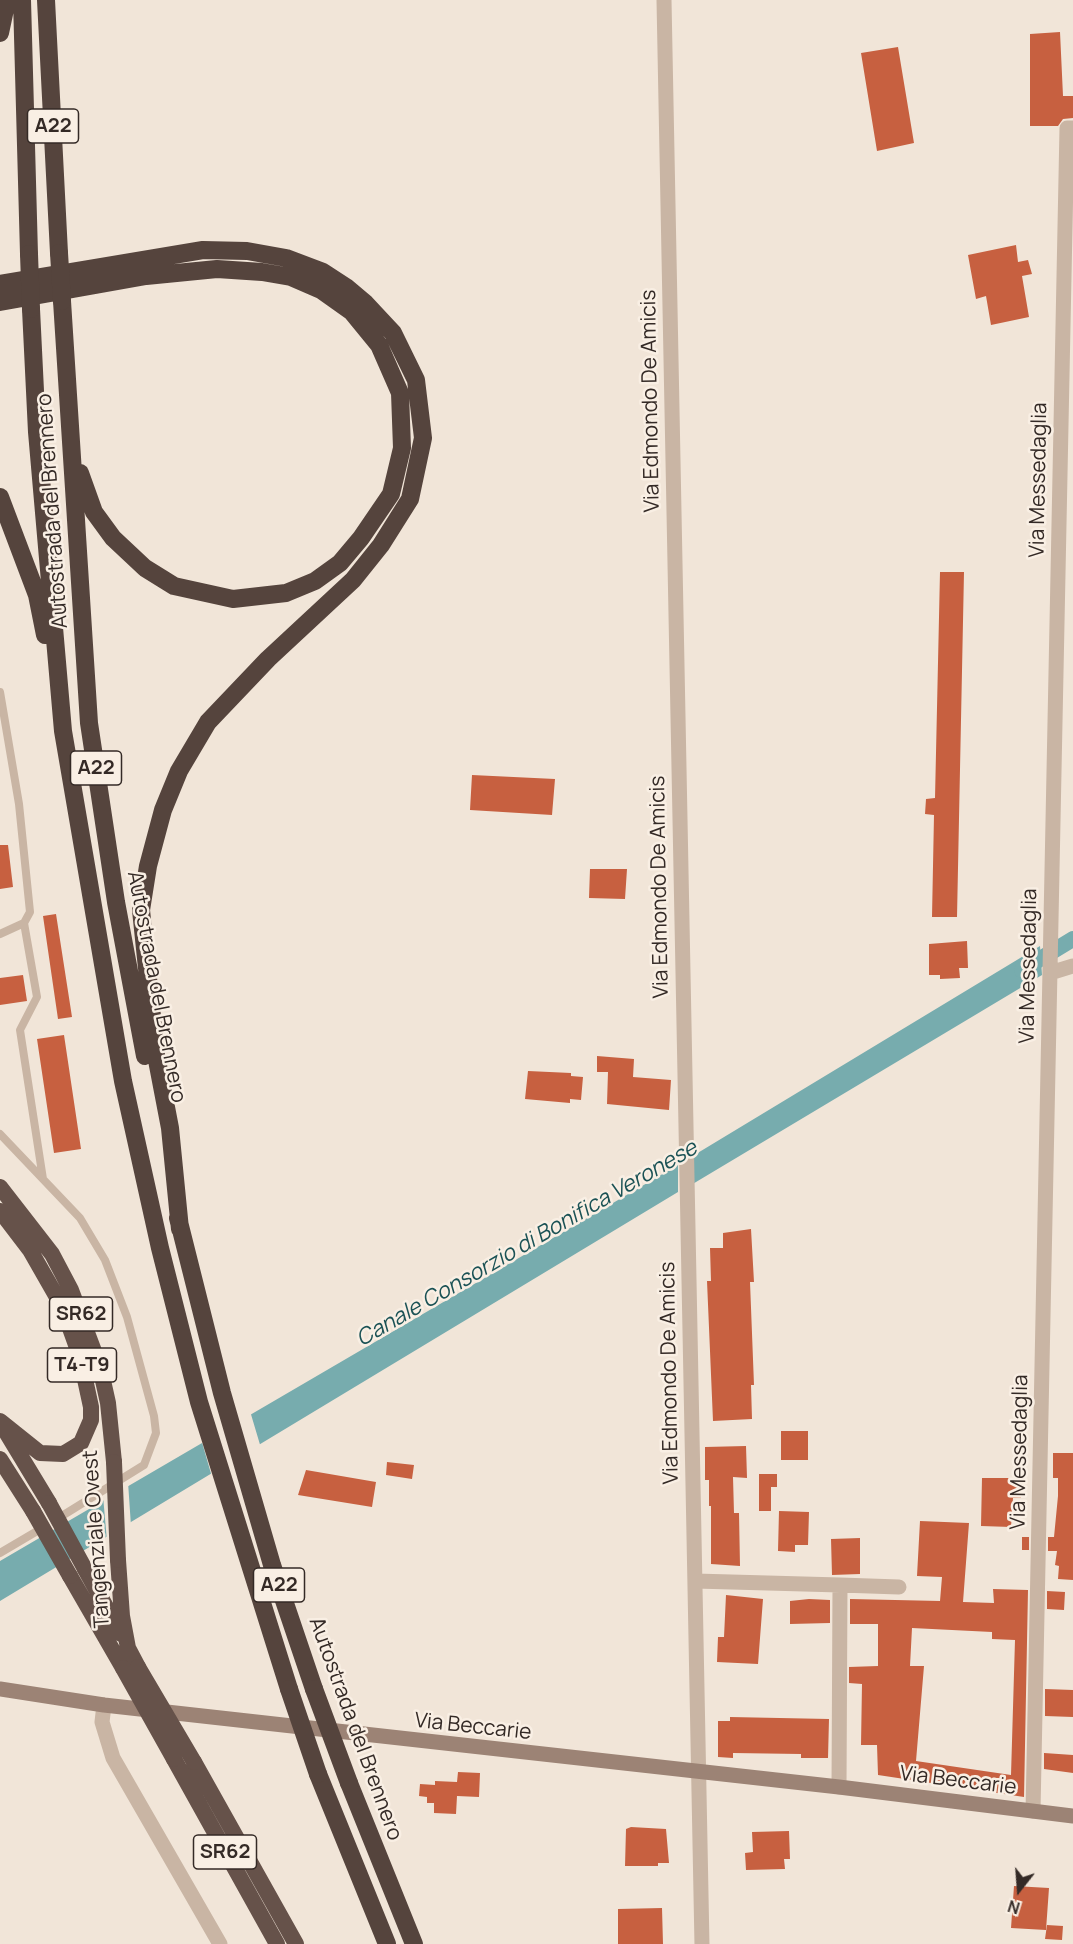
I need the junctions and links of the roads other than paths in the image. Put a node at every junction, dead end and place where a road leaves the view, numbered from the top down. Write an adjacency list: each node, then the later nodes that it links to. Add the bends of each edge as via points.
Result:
1 (7, 0): 5 (highway)
2 (22, 0): 12 (highway, Autostrada del Brennero / A22, bridge, via 37,432)
3 (46, 0): 8 (highway, Autostrada del Brennero / A22, bridge)
4 (664, 0): 26 (street, Via Edmondo De Amicis)
5 (0, 33)
6 (1073, 128): 16 (street, Via Messedaglia, via 1067,128)
7 (0, 284): 21 (highway, via 203,250 247,251 286,258 323,272 364,303 393,333 416,380 423,438 410,499 353,580 268,659 208,722 179,771 163,810 141,910)
8 (62, 301): 9 (highway, via 81,477 93,512 113,538 145,568 174,586 204,594 233,599 286,593 340,563 362,538 391,494 402,448 400,393 379,345 352,312 321,290 291,277 216,269 146,276); 21 (highway, Autostrada del Brennero / A22, via 89,723 116,902)
9 (0, 302)
10 (0, 497): 12 (highway, via 37,596)
11 (0, 692): 13 (lane, via 18,793 28,881 30,912)
12 (63, 731): 40 (highway, Autostrada del Brennero / A22, bridge, via 123,1081 199,1402 318,1774)
13 (24, 923): 14 (lane); 18 (lane, via 37,997 20,1030)
14 (0, 934)
15 (1073, 966): 16 (street)
16 (1050, 974): 35 (street, Via Messedaglia)
17 (0, 1134): 18 (lane)
18 (43, 1179): 24 (lane, via 80,1218 105,1260 127,1317 156,1433 144,1465)
19 (0, 1187): 29 (highway, Tangenziale Ovest / SR62, bridge, via 52,1254 75,1300 100,1367 114,1462 118,1560)
20 (0, 1211): 22 (highway, T4-T9, via 30,1250 62,1306 80,1356 91,1407 91,1420 81,1443 63,1454 40,1453)
21 (180, 1229): 41 (highway, Autostrada del Brennero / A22, bridge, via 272,1564 349,1783)
22 (0, 1422): 25 (highway, bridge, via 49,1503)
23 (0, 1459): 25 (highway, Tangenziale Ovest / SR62, bridge)
24 (0, 1552)
25 (78, 1573): 29 (highway); 30 (highway, Tangenziale Ovest / SR62)
26 (695, 1581): 27 (street); 33 (street, Via Edmondo De Amicis)
27 (840, 1585): 28 (street); 34 (street)
28 (899, 1587)
29 (128, 1648): 30 (highway, Tangenziale Ovest / SR62)
30 (131, 1668): 38 (highway, Tangenziale Ovest / SR62, bridge, via 174,1759); 39 (highway, Tangenziale Ovest / SR62, bridge, via 194,1762)
31 (0, 1689): 32 (main road, Via Beccarie)
32 (104, 1705): 33 (main road, Via Beccarie); 37 (street, via 102,1722 113,1758)
33 (700, 1773): 34 (main road, Via Beccarie); 42 (street, Via Edmondo De Amicis)
34 (839, 1787): 35 (main road, Via Beccarie)
35 (1033, 1811): 36 (main road, Via Beccarie)
36 (1073, 1816)
37 (220, 1944)
38 (277, 1944)
39 (296, 1944)
40 (387, 1944)
41 (414, 1944)
42 (702, 1944)

